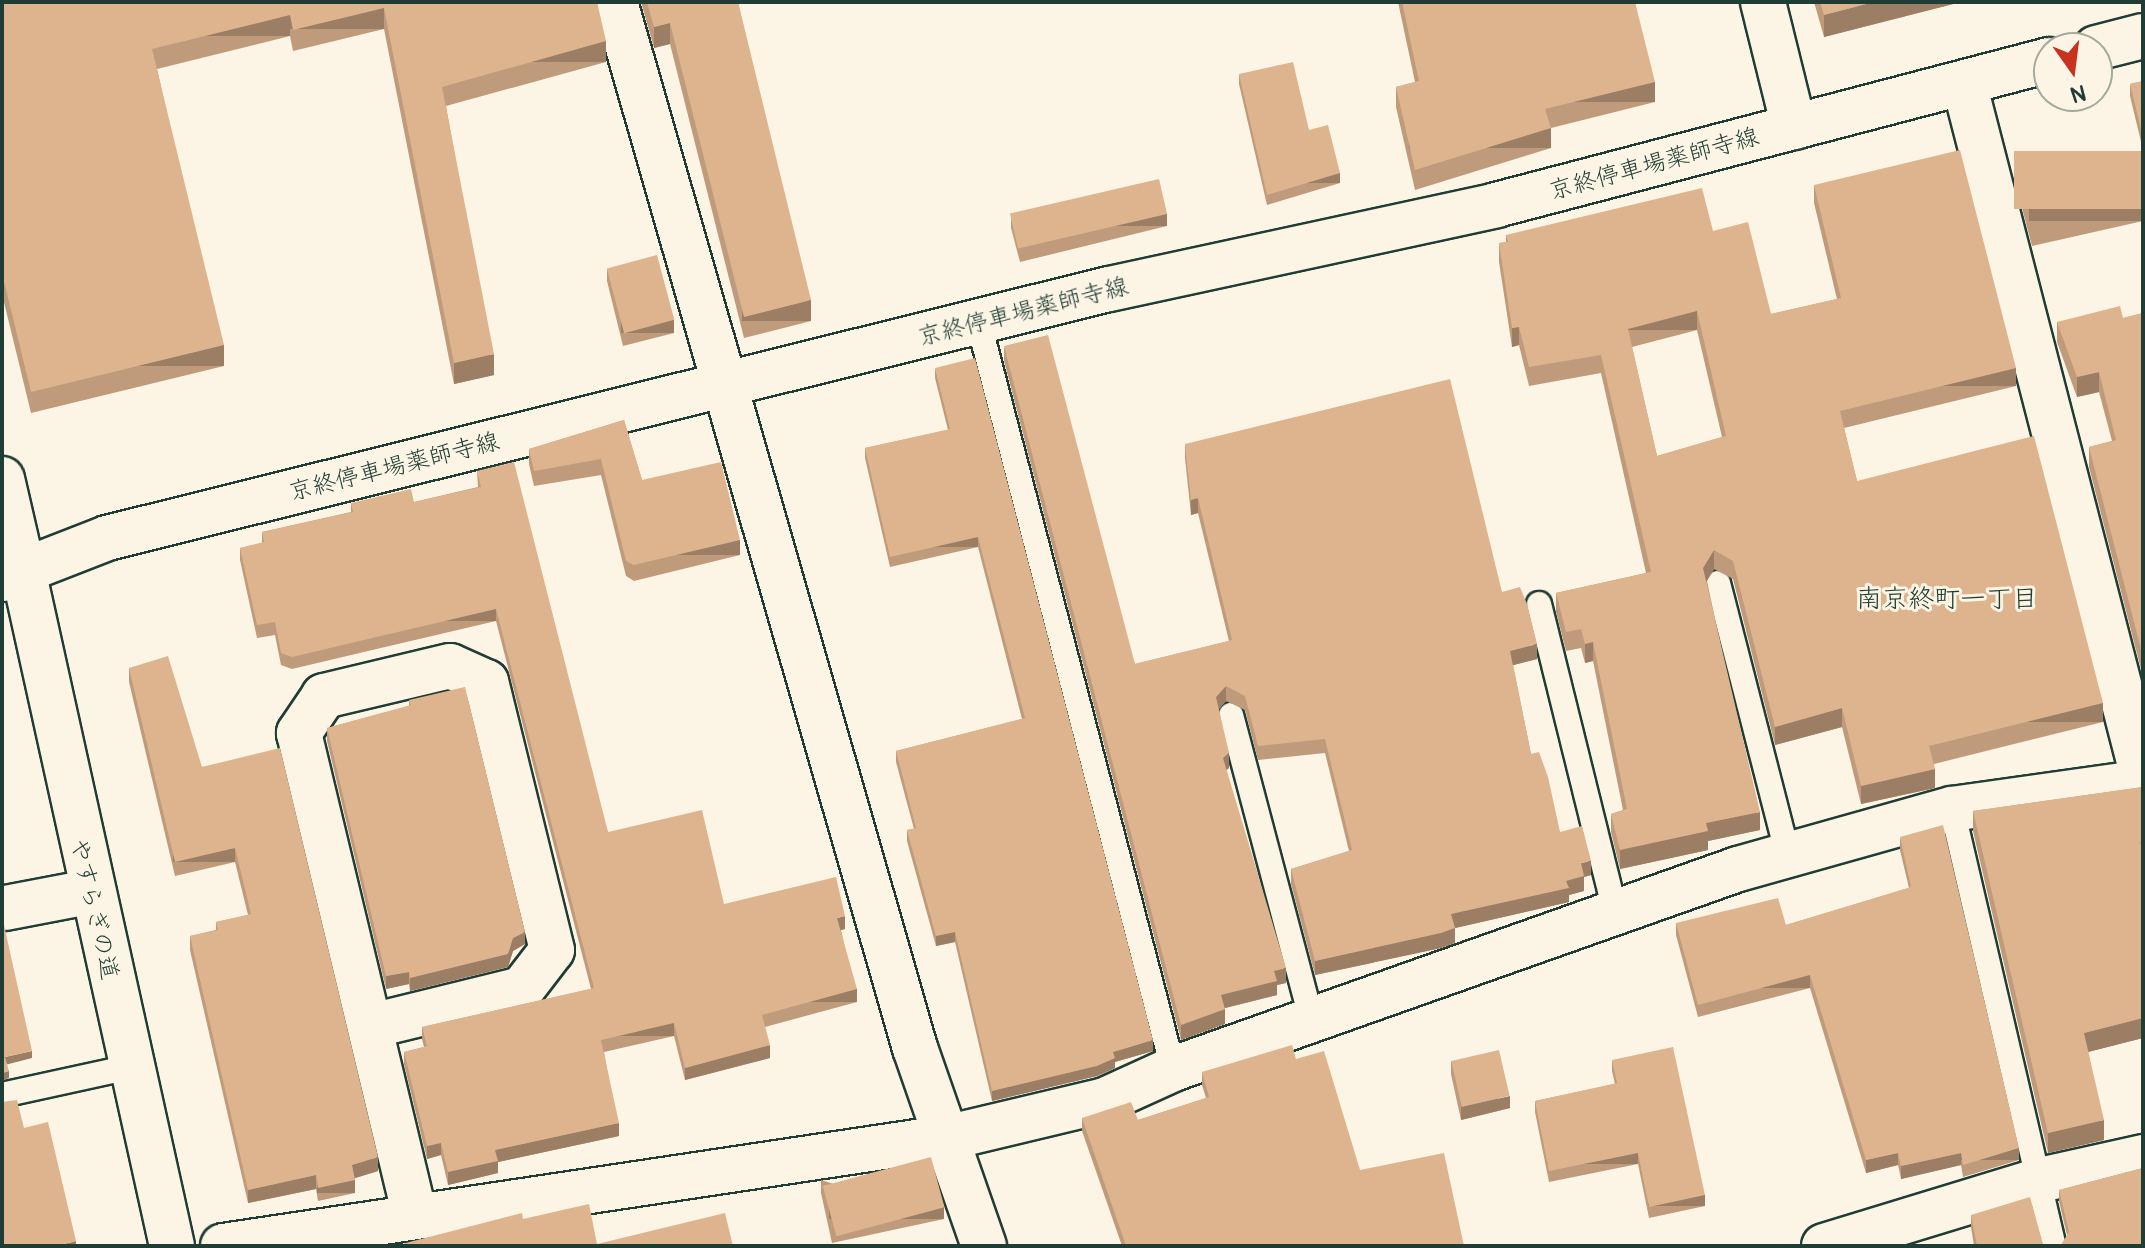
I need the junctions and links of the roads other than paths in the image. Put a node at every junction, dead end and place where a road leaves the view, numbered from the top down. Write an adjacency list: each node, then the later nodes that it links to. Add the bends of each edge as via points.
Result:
1 (615, 2): 9 (street)
2 (1763, 2): 7 (street)
3 (2143, 36): 4 (street)
4 (2113, 44)
5 (2033, 64): 6 (street, 京終停車場薬師寺線)
6 (1964, 83): 7 (street, 京終停車場薬師寺線); 15 (street)
7 (1794, 127): 8 (street, 京終停車場薬師寺線, via 1496,205)
8 (979, 324): 9 (street, 京終停車場薬師寺線); 24 (lane)
9 (730, 384): 11 (street, 京終停車場薬師寺線, via 107,538); 26 (street, via 915,1048)
10 (2, 479): 11 (street, やすらぎの道)
11 (13, 575): 18 (street, やすらぎの道)
12 (1718, 583): 17 (lane)
13 (1539, 604): 20 (lane)
14 (1231, 715): 21 (lane)
15 (2143, 780): 16 (street)
16 (1952, 809): 17 (street); 28 (lane)
17 (1788, 855): 20 (street)
18 (89, 892): 19 (street); 23 (street, やすらぎの道)
19 (5, 908)
20 (1615, 911): 21 (street)
21 (1312, 1022): 24 (street)
22 (371, 1026): 22 (street, via 299,733 324,696 450,666 486,682 552,950 522,989); 29 (street)
23 (130, 1067): 25 (lane); 32 (street, やすらぎの道)
24 (1173, 1069): 26 (street, via 1105,1100)
25 (2, 1095)
26 (950, 1137): 29 (street); 33 (street)
27 (2143, 1157): 28 (street)
28 (2040, 1180): 30 (street); 35 (lane)
29 (414, 1213): 31 (street)
30 (1902, 1234): 34 (street)
31 (228, 1245)
32 (172, 1246)
33 (984, 1246)
34 (1824, 1246)
35 (2054, 1246)

